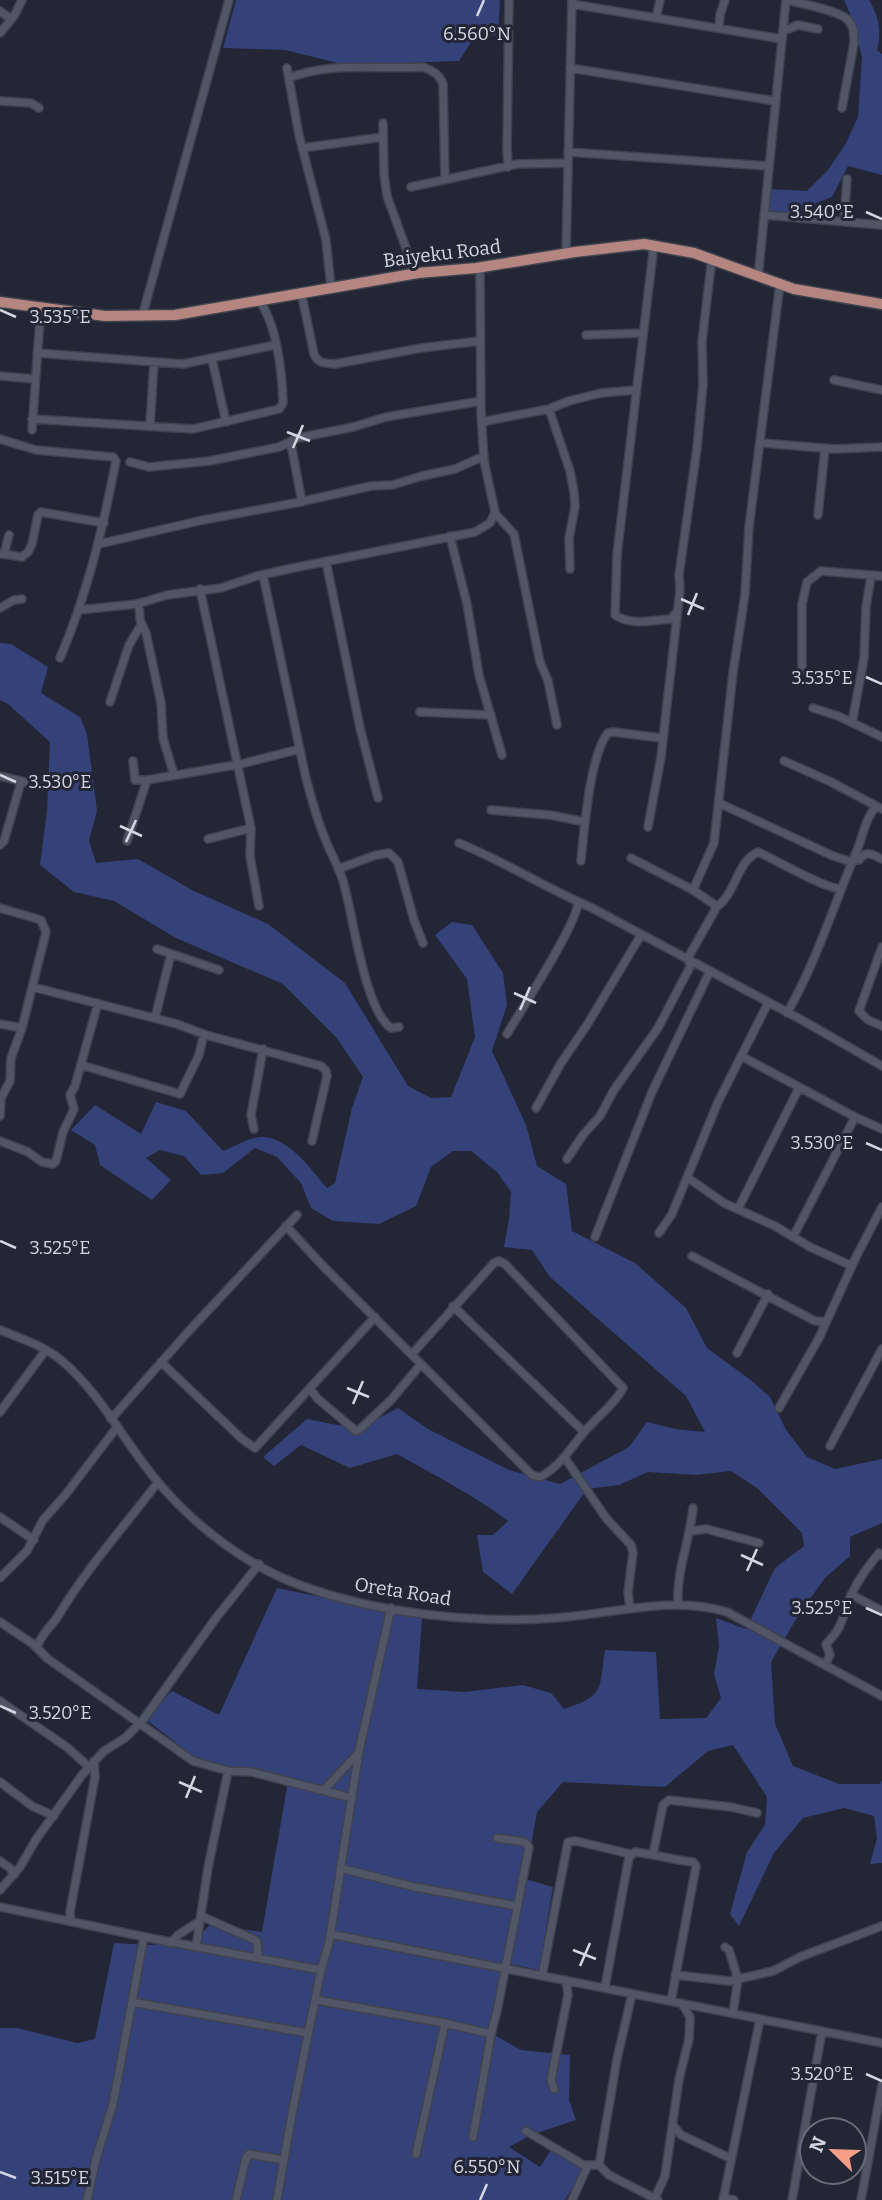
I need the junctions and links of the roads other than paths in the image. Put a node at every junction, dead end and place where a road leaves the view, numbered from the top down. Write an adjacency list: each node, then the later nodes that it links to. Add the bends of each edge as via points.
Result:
1 (22, 0): 10 (street)
2 (229, 0): 50 (street)
3 (509, 0): 28 (street)
4 (660, 0): 9 (street)
5 (724, 0): 11 (street)
6 (787, 0): 14 (street); 20 (street, via 850,22 854,43)
7 (572, 2): 9 (street); 16 (street)
8 (0, 11): 10 (street)
9 (656, 18): 11 (street)
10 (11, 19): 13 (street)
11 (719, 27): 14 (street)
12 (818, 29): 14 (street, via 803,24)
13 (0, 33)
14 (782, 35): 19 (street)
15 (288, 68): 17 (street)
16 (570, 68): 19 (street); 25 (street)
17 (289, 78): 24 (street); 29 (street, via 345,68 423,67 439,76 443,84)
18 (0, 101): 21 (street, via 31,103)
19 (775, 101): 27 (street)
20 (842, 107)
21 (38, 108)
22 (383, 123): 23 (street)
23 (383, 137): 24 (street); 39 (street, via 387,196)
24 (302, 148): 42 (street, via 326,240)
25 (568, 152): 26 (street); 27 (street)
26 (568, 163): 28 (street); 36 (street)
27 (769, 166): 32 (street)
28 (509, 167): 29 (street)
29 (445, 179): 31 (street)
30 (847, 179): 33 (street)
31 (411, 187)
32 (764, 215): 33 (street); 40 (street)
33 (844, 222): 34 (street)
34 (882, 225)
35 (654, 244): 36 (main road, Baiyeku Road); 37 (main road, Baiyeku Road); 51 (street)
36 (566, 253): 38 (main road, Baiyeku Road)
37 (712, 258): 40 (main road, Baiyeku Road); 97 (street, via 696,457)
38 (480, 267): 39 (main road, Baiyeku Road); 53 (street)
39 (415, 273): 42 (main road, Baiyeku Road)
40 (758, 277): 41 (main road, Baiyeku Road)
41 (780, 284): 47 (main road, Baiyeku Road); 72 (street)
42 (331, 287): 43 (main road, Baiyeku Road)
43 (301, 292): 44 (main road, Baiyeku Road); 53 (street, via 314,354 322,363)
44 (269, 297): 45 (main road, Baiyeku Road); 49 (street)
45 (258, 299): 49 (street); 50 (main road, Baiyeku Road)
46 (0, 302): 48 (main road, Baiyeku Road)
47 (882, 304)
48 (41, 307): 50 (main road, Baiyeku Road); 55 (street)
49 (266, 309): 54 (street)
50 (142, 317)
51 (643, 333): 52 (street); 61 (street)
52 (586, 335)
53 (480, 341): 63 (street)
54 (275, 345): 56 (street); 66 (street, via 282,406)
55 (37, 353): 57 (street); 59 (street)
56 (212, 359): 57 (street, via 183,365); 66 (street)
57 (154, 363): 68 (street)
58 (0, 376): 59 (street)
59 (35, 379): 65 (street)
60 (834, 380): 62 (street)
61 (636, 390): 64 (street, via 601,393); 97 (street, via 615,615 631,621)
62 (882, 390)
63 (481, 401): 67 (street); 71 (street, via 386,417)
64 (549, 410): 67 (street); 88 (street, via 574,492)
65 (32, 419): 68 (street); 69 (street)
66 (226, 422): 68 (street, via 193,429)
67 (483, 422): 75 (street)
68 (150, 425)
69 (32, 429)
70 (0, 439): 82 (street, via 36,450 115,458)
71 (290, 443): 77 (street, via 209,461 149,467); 79 (street)
72 (761, 443): 74 (street); 122 (street)
73 (882, 447): 74 (street)
74 (825, 448): 81 (street)
75 (484, 456): 76 (street); 78 (street)
76 (476, 461): 78 (street); 79 (street, via 392,485)
77 (130, 462)
78 (485, 465): 80 (street)
79 (302, 502): 85 (street)
80 (495, 513): 84 (street, via 482,529); 108 (street, via 514,534)
81 (818, 515)
82 (104, 523): 85 (street); 86 (street, via 41,512 28,552 22,557)
83 (9, 535): 86 (street)
84 (450, 536): 87 (street); 105 (street)
85 (99, 544): 96 (street)
86 (2, 554)
87 (326, 561): 89 (street); 121 (street)
88 (570, 569)
89 (263, 575): 92 (street, via 221,588); 111 (street)
90 (871, 576): 91 (street); 100 (street, via 821,571 807,582); 104 (street, via 864,658)
91 (882, 576)
92 (200, 589): 94 (street); 115 (street)
93 (22, 599): 95 (street)
94 (139, 603): 96 (street); 98 (street)
95 (0, 608)
96 (78, 610): 99 (street)
97 (674, 618): 110 (street)
98 (141, 625): 101 (street, via 129,645); 116 (street)
99 (60, 658)
100 (802, 672)
101 (110, 702)
102 (813, 708): 106 (street)
103 (420, 712): 105 (street)
104 (853, 714): 106 (street); 107 (street)
105 (491, 715): 112 (street)
106 (843, 719): 107 (street)
107 (852, 723): 109 (street)
108 (557, 725)
109 (882, 737)
110 (662, 738): 125 (street, via 613,732 606,736 596,755); 126 (street)
111 (300, 749): 115 (street); 136 (street, via 313,806)
112 (502, 755)
113 (133, 761): 118 (street, via 135,780)
114 (784, 761): 123 (street)
115 (238, 765): 116 (street); 127 (street)
116 (174, 775): 118 (street)
117 (0, 776): 119 (street)
118 (147, 780): 129 (street)
119 (21, 782): 120 (street); 131 (street)
120 (42, 786)
121 (379, 798)
122 (719, 803): 135 (street); 138 (street, via 713,849)
123 (879, 808): 135 (street, via 865,822)
124 (491, 810): 125 (street)
125 (585, 822): 134 (street)
126 (648, 827)
127 (251, 828): 128 (street); 139 (street, via 250,856)
128 (208, 839)
129 (127, 841)
130 (459, 843): 140 (street)
131 (0, 845)
132 (631, 858): 138 (street)
133 (882, 859): 135 (street, via 864,853)
134 (581, 861)
135 (853, 861): 137 (street)
136 (338, 869): 144 (street, via 389,853 398,862); 159 (street, via 369,991 385,1024)
137 (840, 888): 142 (street, via 831,889 758,852 747,860 722,904); 155 (street)
138 (693, 890): 142 (street)
139 (259, 906)
140 (581, 906): 143 (street); 162 (street)
141 (0, 908): 152 (street, via 43,922 45,938)
142 (715, 908): 149 (street)
143 (641, 935): 149 (street); 169 (street)
144 (424, 943)
145 (882, 947): 148 (street)
146 (157, 950): 147 (street)
147 (171, 954): 150 (street); 156 (street)
148 (880, 956): 158 (street, via 859,1011)
149 (689, 960): 151 (street); 176 (street, via 658,1028)
150 (219, 970)
151 (710, 971): 154 (street); 183 (street, via 652,1092)
152 (33, 987): 153 (street); 160 (street)
153 (99, 1003): 156 (street); 165 (street)
154 (768, 1003): 155 (street); 164 (street)
155 (787, 1013): 166 (street)
156 (155, 1018): 161 (street)
157 (0, 1024): 160 (street)
158 (882, 1026)
159 (399, 1027)
160 (22, 1028): 168 (street, via 11,1058 10,1081)
161 (204, 1034): 163 (street); 165 (street, via 200,1055 180,1094)
162 (507, 1034)
163 (263, 1049): 172 (street, via 252,1105); 175 (street, via 326,1071)
164 (741, 1056): 167 (street); 177 (street)
165 (81, 1065): 174 (street, via 69,1095 73,1112 53,1164)
166 (882, 1066)
167 (799, 1088): 171 (street); 179 (street)
168 (2, 1094): 170 (street)
169 (536, 1108)
170 (0, 1116)
171 (855, 1117): 173 (street); 184 (street)
172 (254, 1129)
173 (882, 1129)
174 (0, 1141)
175 (312, 1141)
176 (567, 1159)
177 (688, 1178): 179 (street); 182 (street)
178 (882, 1207): 186 (street)
179 (738, 1209): 184 (street)
180 (297, 1215): 181 (street)
181 (286, 1226): 189 (street); 196 (street)
182 (659, 1233)
183 (595, 1237)
184 (793, 1237): 186 (street)
185 (692, 1256): 187 (street)
186 (852, 1266): 190 (street)
187 (768, 1294): 190 (street, via 815,1321); 194 (street)
188 (453, 1306): 195 (street); 205 (street); 205 (street, via 494,1263 505,1264 623,1386)
189 (375, 1317): 195 (street); 198 (street)
190 (825, 1322): 201 (street)
191 (0, 1330): 193 (street, Oreta Road)
192 (882, 1349): 206 (street)
193 (45, 1350): 202 (street); 203 (street, Oreta Road, via 86,1385)
194 (737, 1353)
195 (412, 1354): 197 (street)
196 (161, 1362): 199 (street, via 252,1448 260,1446); 203 (street)
197 (421, 1364): 200 (street, via 359,1430); 207 (street, via 532,1475 540,1477)
198 (310, 1389): 199 (street); 200 (street)
199 (302, 1398): 200 (street)
200 (318, 1399)
201 (779, 1408)
202 (0, 1412)
203 (111, 1419): 204 (street, Oreta Road)
204 (117, 1427): 208 (street, Oreta Road); 212 (street, via 43,1520)
205 (584, 1432): 207 (street)
206 (830, 1446)
207 (565, 1458): 220 (street, via 606,1518 631,1545)
208 (158, 1482): 215 (street, Oreta Road, via 219,1540); 223 (street, via 77,1584)
209 (693, 1508): 211 (street)
210 (0, 1517): 212 (street)
211 (691, 1531): 213 (street, via 706,1529); 218 (street)
212 (34, 1540): 216 (street)
213 (759, 1543)
214 (882, 1555): 217 (street, via 868,1564)
215 (259, 1564): 219 (street, Oreta Road, via 298,1585); 227 (street)
216 (0, 1578)
217 (852, 1595): 221 (street); 224 (street, via 839,1631 826,1644 830,1655)
218 (678, 1604): 220 (street, Oreta Road); 224 (street, Oreta Road, via 727,1612)
219 (391, 1608): 220 (street, Oreta Road, via 480,1619 555,1618); 228 (street)
220 (630, 1609)
221 (882, 1611)
222 (0, 1622): 223 (street)
223 (37, 1647): 227 (street)
224 (825, 1665): 225 (street, Oreta Road)
225 (882, 1696)
226 (0, 1700): 230 (street)
227 (140, 1723): 230 (street); 232 (street, via 193,1761)
228 (359, 1751): 229 (street); 231 (street)
229 (348, 1762): 231 (street); 234 (street)
230 (92, 1764): 237 (street); 250 (street, via 96,1771)
231 (357, 1765): 235 (street)
232 (228, 1771): 234 (street, via 253,1772); 249 (street)
233 (0, 1782): 237 (street)
234 (325, 1789): 235 (street)
235 (352, 1798): 244 (street)
236 (757, 1812): 239 (street, via 668,1800)
237 (54, 1816): 245 (street)
238 (497, 1838): 247 (street, via 528,1844)
239 (654, 1841): 240 (street); 242 (street)
240 (642, 1853): 241 (street); 242 (street)
241 (630, 1854): 261 (street, via 568,1842); 264 (street)
242 (653, 1854): 260 (street, via 696,1866)
243 (0, 1861): 245 (street)
244 (340, 1868): 247 (street); 252 (street)
245 (14, 1871): 246 (street)
246 (0, 1890)
247 (517, 1906): 258 (street)
248 (0, 1907): 250 (street)
249 (200, 1919): 254 (street); 255 (street); 257 (street, via 255,1940)
250 (71, 1922): 253 (street)
251 (882, 1926): 262 (street, via 800,1956 773,1971)
252 (330, 1934): 258 (street); 259 (street)
253 (144, 1937): 254 (street); 268 (street)
254 (172, 1942): 255 (street)
255 (196, 1947): 257 (street)
256 (725, 1947): 262 (street)
257 (258, 1958): 259 (street)
258 (505, 1969): 261 (street); 277 (street)
259 (321, 1970): 266 (street)
260 (675, 1975): 262 (street); 267 (street)
261 (542, 1976): 263 (street)
262 (737, 1979): 271 (street)
263 (566, 1980): 264 (street); 280 (street, via 568,1995 551,2080)
264 (605, 1987): 265 (street)
265 (632, 1994): 267 (street); 287 (street)
266 (316, 2000): 274 (street); 276 (street)
267 (671, 2001): 269 (street)
268 (132, 2002): 276 (street); 291 (street, via 113,2104)
269 (681, 2003): 270 (street); 272 (street)
270 (695, 2006): 271 (street); 272 (street)
271 (733, 2013): 273 (street)
272 (690, 2017): 281 (street)
273 (760, 2019): 275 (street); 285 (street)
274 (445, 2023): 277 (street); 284 (street)
275 (822, 2031): 278 (street); 296 (street)
276 (308, 2033): 286 (street)
277 (491, 2034): 283 (street)
278 (882, 2043)
279 (882, 2085): 297 (street)
280 (554, 2089)
281 (673, 2125): 285 (street, via 681,2136); 289 (street)
282 (526, 2130): 288 (street)
283 (473, 2137)
284 (416, 2154)
285 (730, 2158): 290 (street)
286 (284, 2161): 292 (street, via 249,2154); 293 (street)
287 (599, 2165): 288 (street); 289 (street, via 609,2175)
288 (587, 2167): 294 (street)
289 (657, 2199)
290 (723, 2199): 295 (street)
291 (88, 2200)
292 (236, 2200)
293 (276, 2200)
294 (572, 2200)
295 (734, 2200)
296 (792, 2200)
297 (861, 2200)

